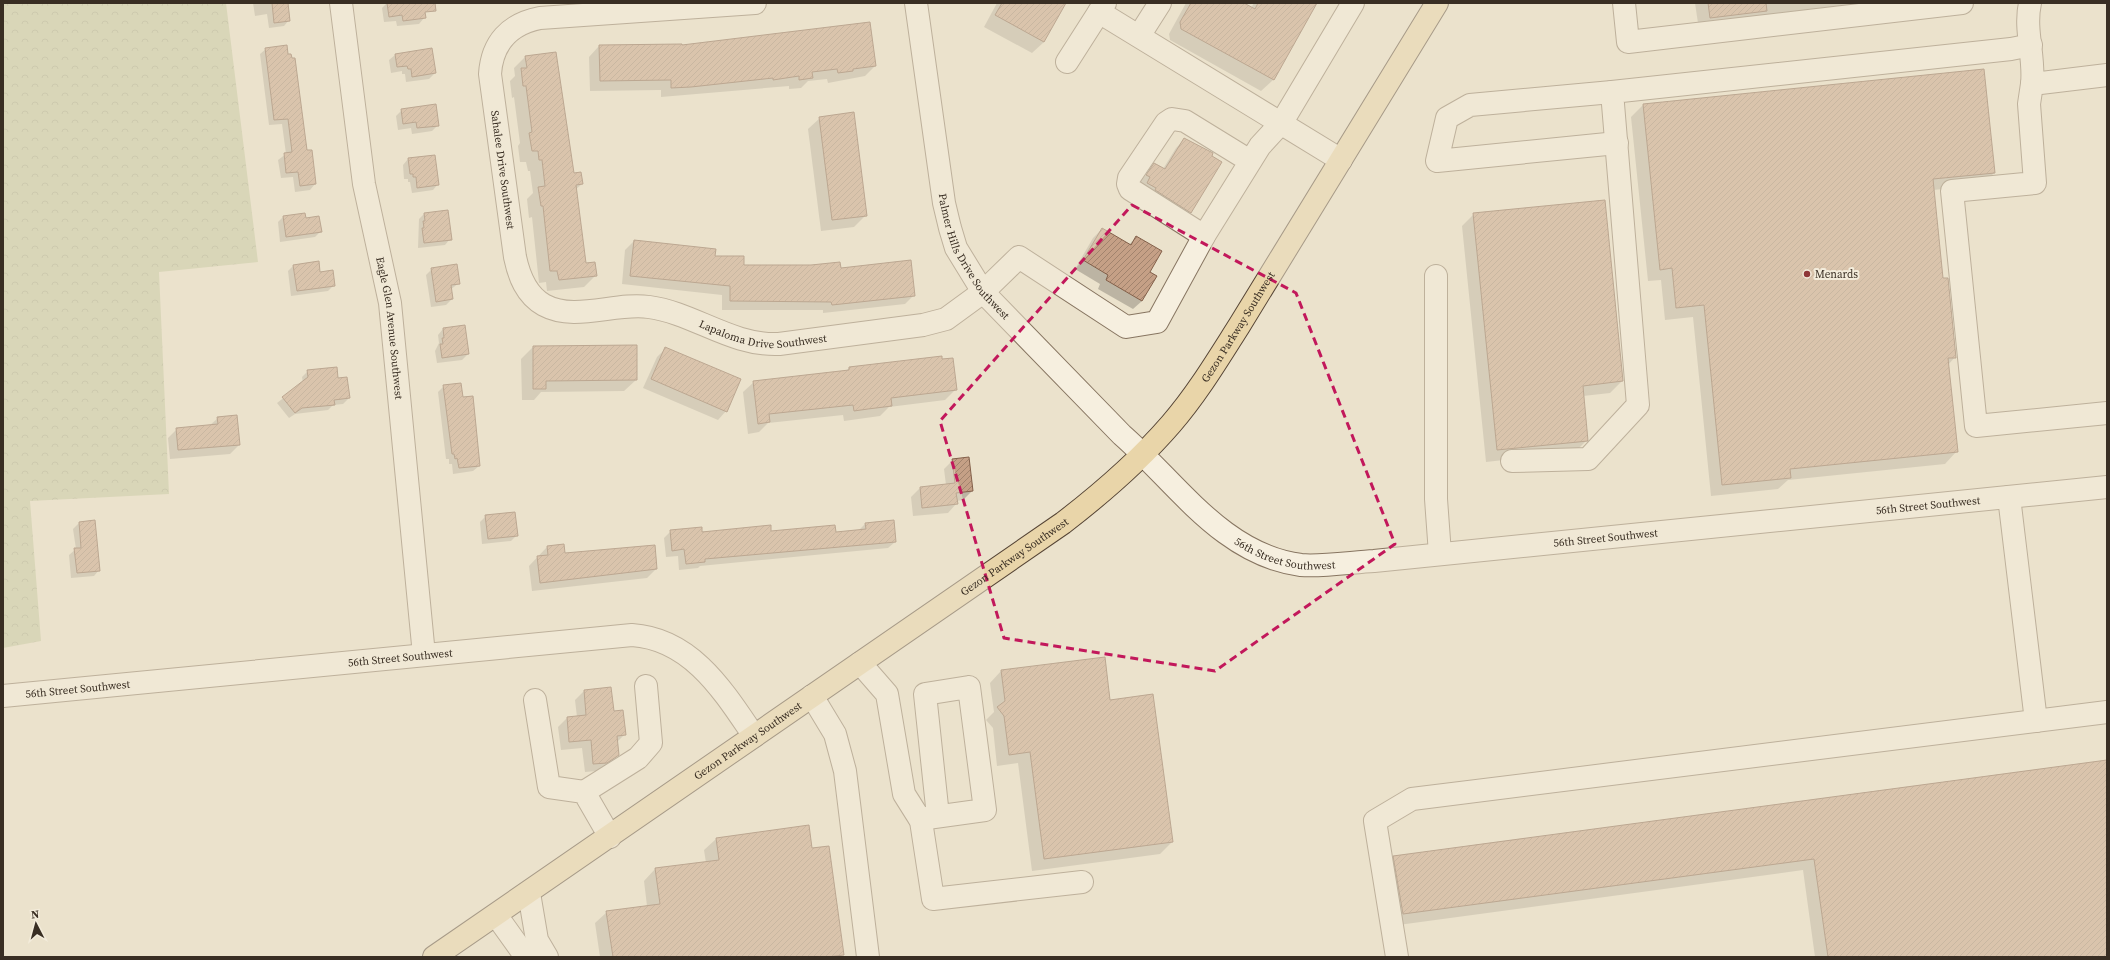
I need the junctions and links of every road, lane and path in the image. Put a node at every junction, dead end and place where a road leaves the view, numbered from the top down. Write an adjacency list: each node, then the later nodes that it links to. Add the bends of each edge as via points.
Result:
1 (341, 3): 31 (street, Eagle Glen Avenue Southwest, via 364,184 390,303)
2 (755, 3): 24 (street, Sahalee Drive Southwest, via 540,18 519,24 504,35 495,48 490,74 515,257 523,283)
3 (916, 3): 23 (street, Palmer Hills Drive Southwest, via 944,203 956,248)
4 (1160, 3): 11 (street)
5 (1353, 3): 17 (street)
6 (1437, 3): 19 (main road, Gezon Parkway Southwest)
7 (1624, 3): 8 (street, via 1628,42)
8 (1962, 3)
9 (2030, 3): 12 (street)
10 (1102, 8): 11 (street); 13 (street)
11 (1139, 36): 17 (street)
12 (2030, 45): 15 (street); 16 (street)
13 (1067, 62)
14 (2107, 75): 15 (street)
15 (2032, 84): 25 (street, via 2029,104 2035,183 1952,191 1976,426)
16 (1612, 92): 18 (street); 18 (street, via 1470,105 1447,118 1437,161)
17 (1282, 122): 19 (street); 20 (street)
18 (1617, 143): 27 (street, via 1638,405 1588,458)
19 (1341, 160): 26 (main road, Gezon Parkway Southwest, via 1207,375 1172,423)
20 (1250, 161): 21 (street); 21 (street, via 1185,121 1172,119 1166,123 1129,178 1130,189)
21 (1204, 236): 23 (street, Lapaloma Drive Southwest, via 1157,322 1126,327 1019,257)
22 (1436, 276): 30 (street, via 1436,498)
23 (983, 292): 24 (street, Lapaloma Drive Southwest, via 946,319 929,324 771,344 735,338 656,308 634,306 563,311 544,305); 26 (street, Palmer Hills Drive Southwest)
24 (538, 300)
25 (2107, 413)
26 (1143, 454): 30 (street, 56th Street Southwest, via 1228,536 1276,560 1302,565); 32 (main road, Gezon Parkway Southwest, via 1094,499 1063,523)
27 (1512, 461)
28 (2107, 488): 29 (street, 56th Street Southwest)
29 (2009, 497): 30 (street, 56th Street Southwest); 38 (street)
30 (1440, 554)
31 (424, 655): 34 (street, 56th Street Southwest); 39 (street, 56th Street Southwest, via 622,635 655,638 678,649 697,663 726,695)
32 (860, 663): 35 (main road, Gezon Parkway Southwest); 41 (street, via 887,694 904,794)
33 (646, 686): 40 (street, via 651,743 638,758)
34 (3, 696)
35 (812, 696): 39 (main road, Gezon Parkway Southwest); 49 (street, via 835,734 845,771)
36 (535, 700): 40 (street, via 549,787)
37 (2107, 712): 38 (street)
38 (2036, 721): 50 (street, via 1412,799 1376,821)
39 (754, 736): 42 (main road, Gezon Parkway Southwest)
40 (584, 792): 42 (street)
41 (929, 818): 41 (street, via 985,810 970,687 925,694); 43 (street, via 933,899)
42 (610, 837): 44 (main road, Gezon Parkway Southwest)
43 (1082, 882)
44 (529, 893): 45 (main road, Gezon Parkway Southwest); 48 (street, via 533,927)
45 (496, 915): 46 (main road, Gezon Parkway Southwest); 47 (street)
46 (434, 957)
47 (526, 957)
48 (547, 957)
49 (868, 957)
50 (1397, 957)

